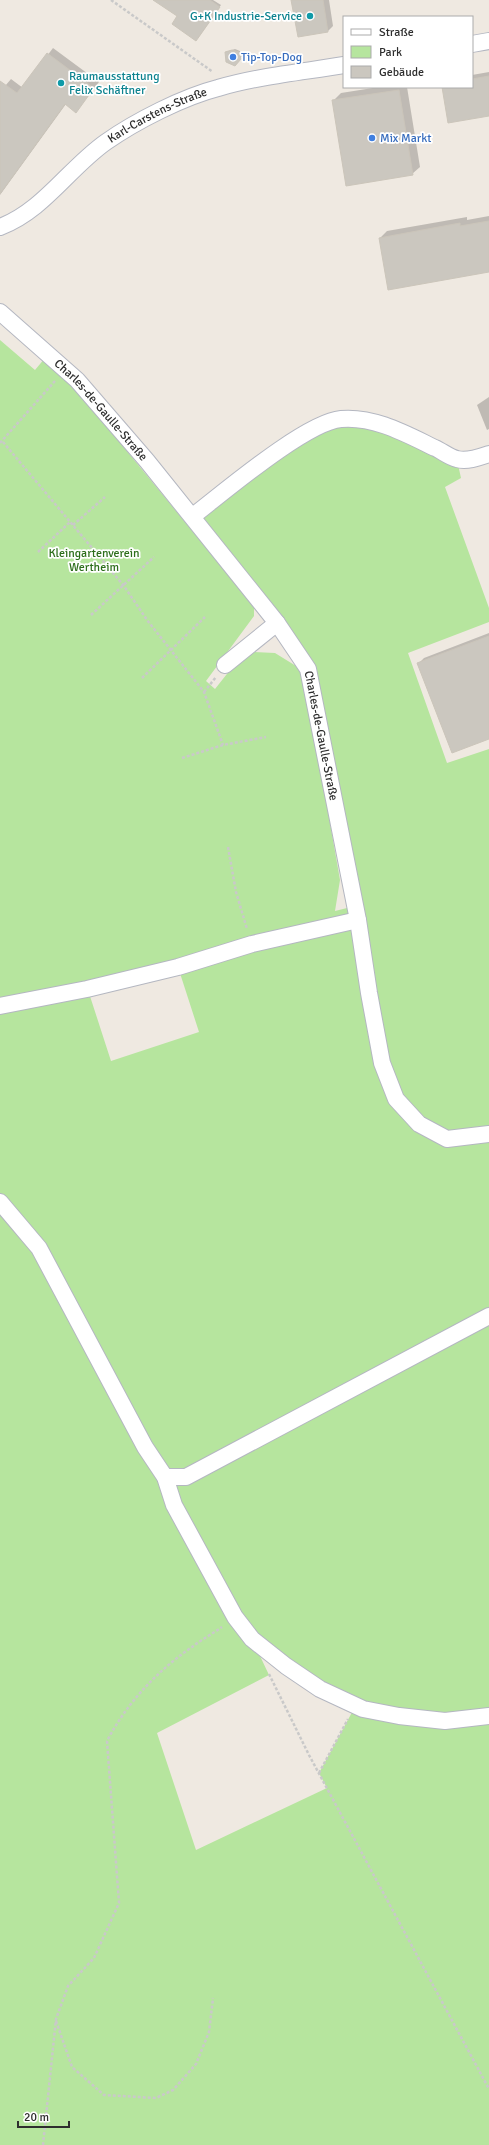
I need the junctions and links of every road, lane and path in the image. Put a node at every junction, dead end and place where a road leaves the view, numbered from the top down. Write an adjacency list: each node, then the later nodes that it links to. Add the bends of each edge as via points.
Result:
1 (111, 0): 5 (path)
2 (489, 41): 3 (street)
3 (473, 44)
4 (343, 65): 5 (street, Karl-Carstens-Straße)
5 (232, 84): 6 (street, Karl-Carstens-Straße, via 138,121 105,143 31,210)
6 (0, 227)
7 (0, 312): 8 (street, Charles-de-Gaulle-Straße)
8 (65, 369): 9 (path); 12 (street, Charles-de-Gaulle-Straße)
9 (2, 443): 13 (path)
10 (489, 454): 12 (street, via 457,460 395,429 369,420 340,419 318,425)
11 (105, 497): 14 (path)
12 (193, 516): 20 (street, Charles-de-Gaulle-Straße)
13 (70, 522): 14 (path); 15 (path)
14 (73, 525): 17 (path)
15 (38, 552)
16 (154, 557): 17 (path)
17 (124, 586): 18 (path); 21 (path)
18 (91, 615)
19 (205, 617): 21 (path)
20 (277, 623): 22 (street); 28 (street, Charles-de-Gaulle-Straße, via 308,669)
21 (172, 651): 23 (path); 25 (path, via 204,692)
22 (225, 665)
23 (142, 678)
24 (266, 737): 25 (path)
25 (223, 744): 26 (path)
26 (182, 758)
27 (228, 847): 29 (path, via 236,892)
28 (358, 920): 29 (street); 31 (street, Charles-de-Gaulle-Straße, via 382,1063 396,1099 419,1124 447,1139)
29 (252, 944): 30 (street, via 178,967 88,990)
30 (0, 1006)
31 (489, 1134)
32 (0, 1202): 34 (street, via 39,1248 145,1447)
33 (489, 1316): 34 (street, via 186,1477)
34 (165, 1477): 35 (street, via 174,1505)
35 (235, 1617): 37 (street, via 252,1640 286,1666 320,1690); 41 (path, via 191,1647 139,1693 118,1720 107,1741 118,1903 94,1958 68,1986)
36 (266, 1668): 39 (path)
37 (356, 1705): 38 (street, via 363,1709 399,1716 445,1721); 39 (path)
38 (489, 1716)
39 (319, 1773): 42 (path)
40 (213, 1998): 41 (path, via 208,2032 196,2064 173,2090 156,2098 104,2095 72,2067)
41 (56, 2019): 43 (path)
42 (489, 2089)
43 (43, 2145)

